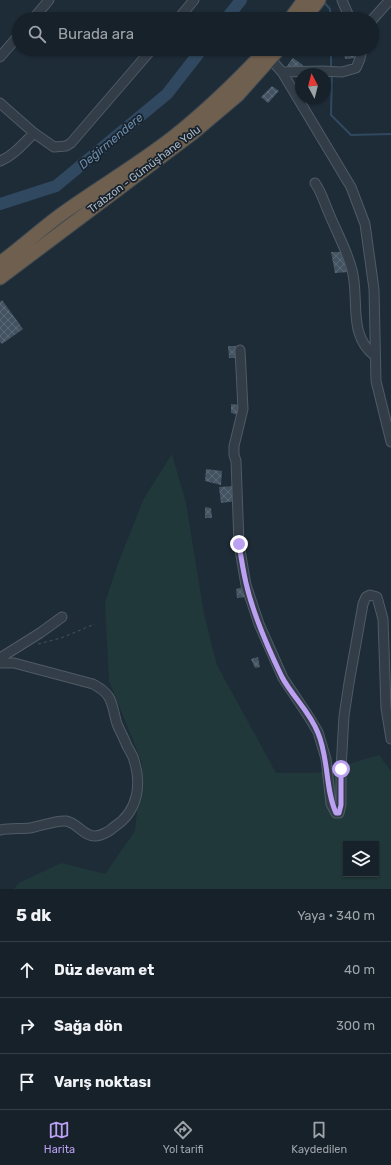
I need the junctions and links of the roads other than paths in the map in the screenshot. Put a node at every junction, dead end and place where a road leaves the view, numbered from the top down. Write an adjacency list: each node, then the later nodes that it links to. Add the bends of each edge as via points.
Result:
1 (49, 0): 7 (street)
2 (194, 0): 8 (street)
3 (319, 0): 6 (highway)
4 (342, 0): 9 (street)
5 (388, 0): 10 (street)
6 (304, 10)
7 (39, 12)
8 (184, 12)
9 (347, 12)
10 (379, 12)
11 (12, 43): 17 (street)
12 (146, 56): 20 (street, via 66,146 54,147)
13 (265, 56): 23 (highway, Trabzon - Gümüşhane Yolu, via 171,138 58,217)
14 (267, 56): 24 (highway, Trabzon - Gümüşhane Yolu, via 238,95 193,133)
15 (272, 56): 18 (street)
16 (361, 56): 18 (street, via 356,68 342,72)
17 (0, 57)
18 (282, 72): 26 (street, via 351,187 365,224 374,290)
19 (0, 103): 20 (street)
20 (34, 133): 21 (street, via 8,158)
21 (0, 161)
22 (315, 183): 26 (street, via 348,256 356,286 355,311 360,333 364,344)
23 (0, 263)
24 (0, 278)
25 (240, 350): 31 (street, via 243,408 234,452 243,570 259,624 283,678 318,732 326,759 331,804 336,813 339,813 341,805 344,716 349,683 363,604 370,595 377,597 383,619 386,708)
26 (375, 356): 27 (street, via 376,381)
27 (391, 442)
28 (62, 617): 29 (street)
29 (0, 658)
30 (0, 663): 32 (street, via 14,663 93,684 109,695 119,730 132,755 137,772 138,791 128,817 97,837 87,835 74,823 65,821 30,828)
31 (391, 739)
32 (0, 830)

